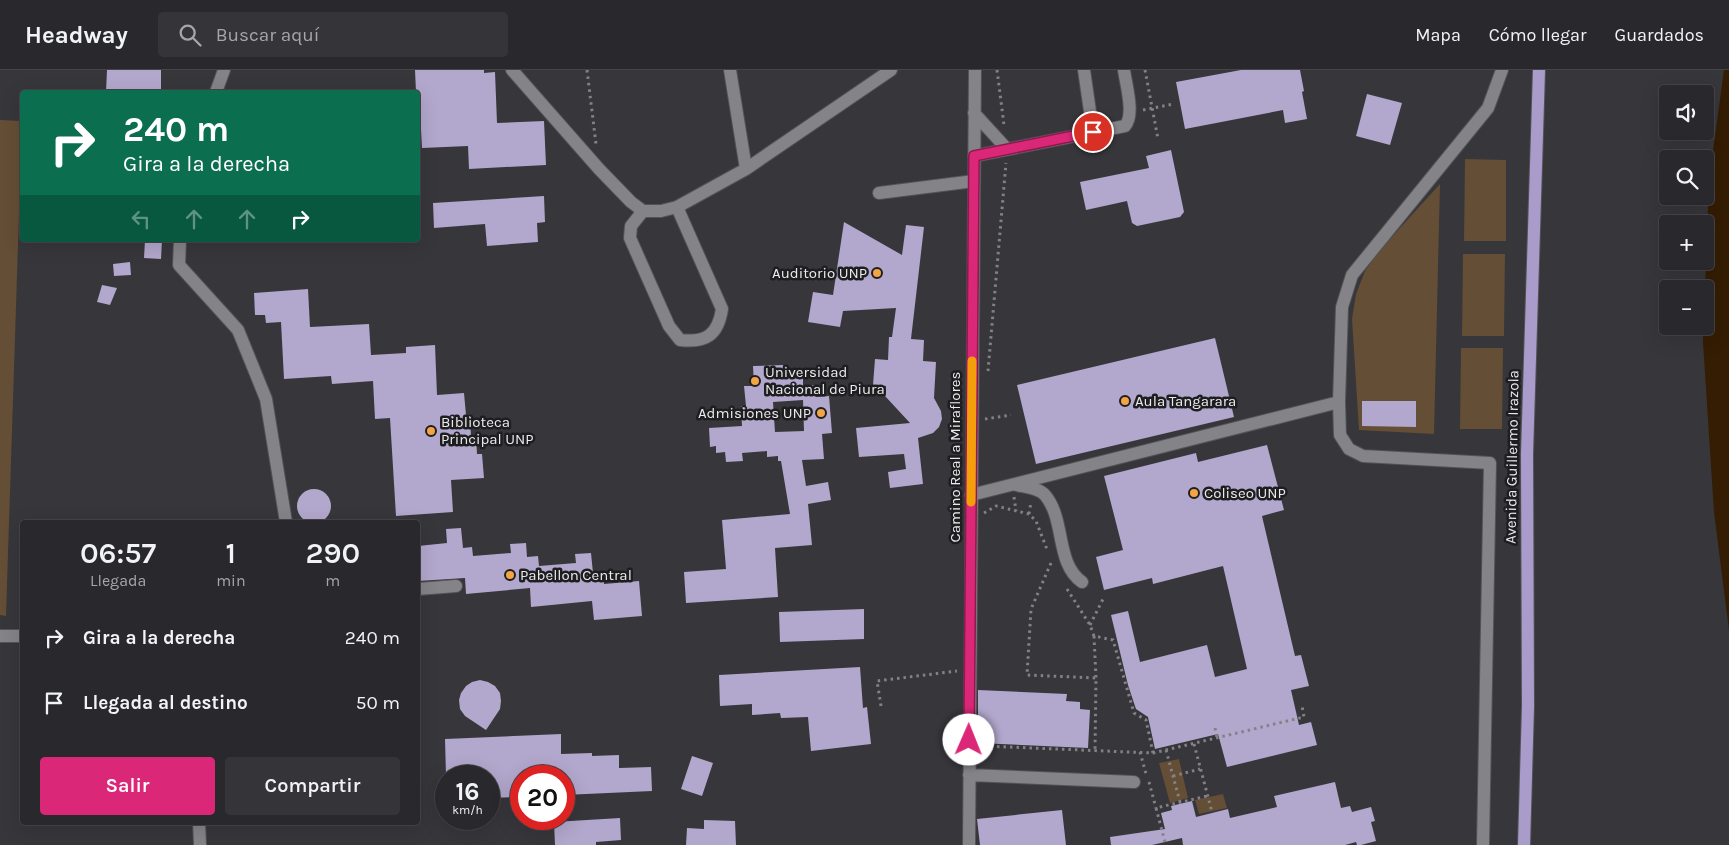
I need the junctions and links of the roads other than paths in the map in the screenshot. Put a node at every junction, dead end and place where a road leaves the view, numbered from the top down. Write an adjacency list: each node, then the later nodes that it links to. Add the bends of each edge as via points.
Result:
1 (224, 70): 10 (lane)
2 (512, 70): 19 (lane, via 599,169)
3 (730, 70): 15 (lane)
4 (891, 70): 15 (lane)
5 (975, 70): 11 (lane, Camino Real a Miraflores)
6 (1084, 70): 12 (lane)
7 (1124, 70): 12 (lane, via 1130,121 1125,126)
8 (1502, 70): 21 (lane, via 1488,108 1352,275 1342,307)
9 (1539, 70): 36 (main road, Avenida Guillermo Irazola, via 1527,454 1528,706)
10 (217, 90)
11 (974, 113): 13 (lane); 14 (lane, Camino Real a Miraflores)
12 (1093, 132): 13 (lane)
13 (1007, 150): 14 (lane)
14 (974, 156): 16 (lane, Camino Real a Miraflores)
15 (746, 169): 18 (lane)
16 (974, 181): 17 (lane); 23 (lane, Camino Real a Miraflores)
17 (879, 193)
18 (677, 207): 19 (lane); 19 (lane, via 722,309 720,324 710,336 695,341 680,340 669,326 630,238 631,226)
19 (643, 211)
20 (180, 242): 24 (lane, via 179,265 238,330 266,399)
21 (1339, 402): 22 (lane); 35 (lane, via 1340,435 1349,448 1363,456 1490,463)
22 (1011, 484): 23 (lane); 25 (lane, via 1034,488 1044,494 1055,517 1068,567)
23 (971, 495): 30 (lane, Camino Real a Miraflores)
24 (286, 520)
25 (1082, 582)
26 (456, 586): 27 (lane)
27 (420, 589)
28 (0, 636): 29 (lane)
29 (20, 636)
30 (969, 774): 31 (lane); 34 (lane, Camino Real a Miraflores)
31 (1134, 782)
32 (199, 825): 33 (lane)
33 (200, 845)
34 (969, 845)
35 (1483, 845)
36 (1524, 845)

